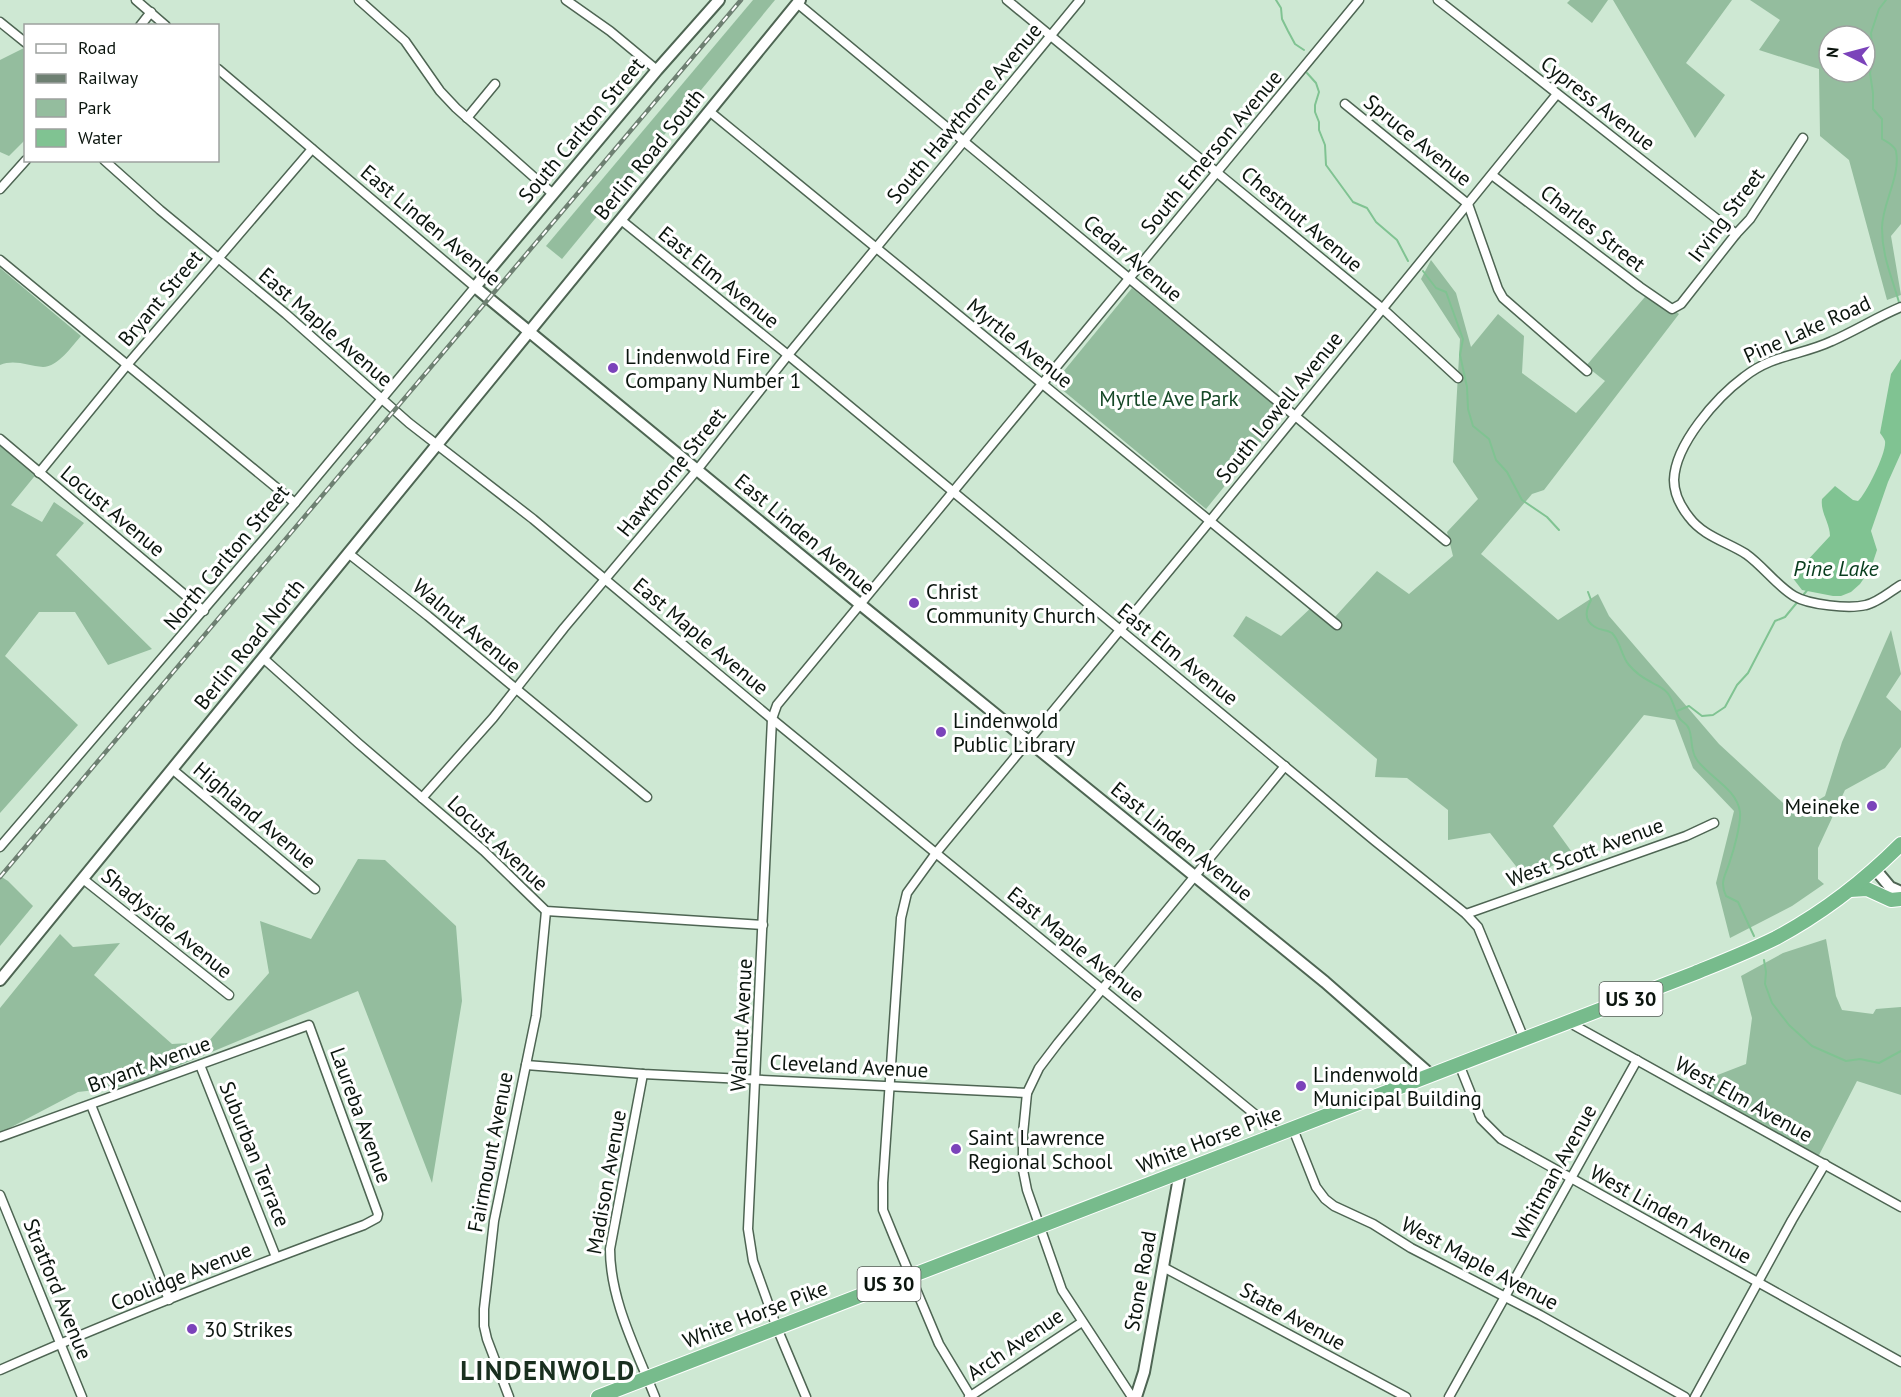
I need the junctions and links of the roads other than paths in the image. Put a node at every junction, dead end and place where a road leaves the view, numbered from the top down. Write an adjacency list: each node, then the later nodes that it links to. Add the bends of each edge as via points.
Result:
1 (136, 0): 10 (street)
2 (359, 0): 22 (street, via 405,41 440,91)
3 (566, 0): 17 (street)
4 (719, 0): 17 (street, South Carlton Street)
5 (1007, 0): 14 (street, Chestnut Avenue)
6 (1080, 0): 14 (street, South Hawthorne Avenue)
7 (1359, 0): 28 (street, South Emerson Avenue)
8 (1438, 0): 19 (street, Cypress Avenue)
9 (798, 2): 21 (street, Berlin Road South); 24 (street, Cedar Avenue)
10 (151, 12): 12 (street); 13 (street)
11 (0, 22): 15 (street)
12 (142, 24)
13 (164, 24)
14 (1051, 36): 24 (street, South Hawthorne Avenue); 28 (street, Chestnut Avenue)
15 (24, 41)
16 (219, 70): 25 (street, East Linden Avenue)
17 (657, 70): 31 (street, South Carlton Street)
18 (495, 84): 22 (street)
19 (1557, 94): 29 (street, South Lowell Avenue); 34 (street, Cypress Avenue)
20 (1345, 104): 32 (street, Spruce Avenue)
21 (709, 111): 33 (street, Berlin Road South); 35 (street, Myrtle Avenue)
22 (467, 118): 31 (street)
23 (1803, 138): 34 (street, Irving Street)
24 (963, 141): 35 (street, South Hawthorne Avenue); 38 (street, Cedar Avenue)
25 (312, 149): 36 (street, Bryant Street); 39 (street, East Linden Avenue)
26 (24, 162): 30 (street)
27 (106, 162): 36 (street, East Maple Avenue)
28 (1218, 172): 38 (street, South Emerson Avenue); 41 (street, Chestnut Avenue)
29 (1492, 175): 32 (street, South Lowell Avenue); 42 (street, Charles Street)
30 (0, 189)
31 (553, 194): 39 (street, South Carlton Street)
32 (1468, 204): 41 (street, South Lowell Avenue); 46 (street, via 1503,298)
33 (621, 220): 43 (street, Berlin Road South); 44 (street, East Elm Avenue)
34 (1736, 234): 42 (street, Irving Street, via 1681,304)
35 (875, 248): 44 (street, Hawthorne Street); 48 (street, Myrtle Avenue)
36 (217, 258): 45 (street, Bryant Street); 49 (street, East Maple Avenue)
37 (0, 260): 45 (street)
38 (1130, 279): 48 (street, South Emerson Avenue); 50 (street, Cedar Avenue)
39 (475, 287): 43 (street, East Linden Avenue); 49 (street, North Carlton Street)
40 (1898, 308): 61 (street, Pine Lake Road, via 1832,342 1774,359 1743,378 1717,401 1692,434 1680,455 1674,482 1689,518 1747,555 1795,597 1836,606 1868,605)
41 (1383, 309): 47 (street, Chestnut Avenue); 50 (street, South Lowell Avenue)
42 (1672, 309)
43 (528, 332): 52 (street, Berlin Road North); 53 (street, East Linden Avenue)
44 (788, 355): 53 (street, Hawthorne Street); 55 (street, East Elm Avenue)
45 (127, 365): 54 (street, Bryant Street); 56 (street)
46 (1587, 371)
47 (1458, 378)
48 (1044, 385): 55 (street, South Emerson Avenue); 57 (street, Myrtle Avenue)
49 (381, 399): 52 (street, East Maple Avenue); 56 (street, North Carlton Street)
50 (1295, 416): 57 (street, South Lowell Avenue); 58 (street, Cedar Avenue)
51 (0, 439): 54 (street, Locust Avenue)
52 (436, 444): 59 (street, Berlin Road North); 60 (street, East Maple Avenue)
53 (697, 470): 60 (street, Hawthorne Street); 62 (street, East Linden Avenue)
54 (39, 473): 63 (street, Locust Avenue)
55 (953, 494): 62 (street, South Emerson Avenue); 65 (street, East Elm Avenue)
56 (295, 503): 63 (street, North Carlton Street)
57 (1210, 521): 64 (street, Myrtle Avenue); 65 (street, South Lowell Avenue)
58 (1446, 541)
59 (348, 553): 66 (street, Berlin Road North); 67 (street, Walnut Avenue)
60 (606, 580): 67 (street, Hawthorne Street); 68 (street, East Maple Avenue)
61 (1901, 585)
62 (861, 605): 68 (street, South Emerson Avenue, via 777,705); 69 (street, East Linden Avenue)
63 (204, 611): 76 (street, North Carlton Street)
64 (1337, 625)
65 (1119, 630): 69 (street, South Lowell Avenue); 70 (street, East Elm Avenue)
66 (263, 658): 71 (street, Berlin Road North); 73 (street, Locust Avenue)
67 (516, 689): 72 (street, Walnut Avenue); 73 (street, Hawthorne Street)
68 (772, 719): 77 (street, East Maple Avenue); 87 (street, Walnut Avenue)
69 (1027, 741): 77 (street, South Lowell Avenue); 79 (street, East Linden Avenue)
70 (1285, 766): 79 (street); 86 (street, East Elm Avenue)
71 (172, 769): 80 (street, Berlin Road North); 81 (street, Highland Avenue)
72 (647, 797)
73 (422, 798): 85 (street, Locust Avenue)
74 (1714, 823): 86 (street, West Scott Avenue)
75 (1901, 844): 78 (highway, US 30)
76 (0, 847)
77 (936, 853): 89 (street, East Maple Avenue); 101 (street, South Lowell Avenue, via 905,898 901,918)
78 (1875, 869): 82 (highway, US 30); 83 (street, via 1890,887)
79 (1195, 878): 89 (street); 99 (street, East Linden Avenue, via 1325,982)
80 (83, 879): 88 (street, Berlin Road North); 90 (street, Shadyside Avenue)
81 (315, 889)
82 (1850, 890): 84 (highway, via 1867,889 1891,900); 91 (highway, US 30, via 1769,941)
83 (1901, 892)
84 (1901, 898)
85 (546, 911): 87 (street, Locust Avenue); 97 (street, Fairmount Avenue, via 536,1016)
86 (1466, 914): 93 (street, East Elm Avenue, via 1478,927)
87 (763, 926): 100 (street, Walnut Avenue)
88 (0, 981)
89 (1103, 989): 102 (street, via 1039,1068); 105 (street, East Maple Avenue)
90 (228, 995)
91 (1570, 1023): 93 (highway, US 30); 94 (street, West Elm Avenue)
92 (309, 1025): 96 (street, Bryant Avenue); 112 (street, Laureba Avenue)
93 (1524, 1039): 95 (highway, US 30)
94 (1637, 1060): 107 (street, West Elm Avenue); 109 (street, Whitman Avenue)
95 (1459, 1064): 99 (highway, US 30); 109 (street, West Linden Avenue, via 1475,1107 1493,1133)
96 (200, 1065): 103 (street, Bryant Avenue); 114 (street, Suburban Terrace)
97 (526, 1065): 98 (street, Cleveland Avenue); 127 (street, Fairmount Avenue, via 494,1221 484,1309 487,1339)
98 (643, 1074): 100 (street, Cleveland Avenue); 125 (street, Madison Avenue, via 610,1249 610,1267 615,1293)
99 (1431, 1075): 104 (highway, White Horse Pike / US 30)
100 (756, 1078): 101 (street, Cleveland Avenue); 121 (street, Walnut Avenue, via 748,1229 753,1261)
101 (890, 1086): 102 (street, Cleveland Avenue); 116 (street, via 883,1210)
102 (1027, 1094): 113 (street, via 1023,1170)
103 (91, 1105): 106 (street, Bryant Avenue); 119 (street)
104 (1293, 1129): 105 (highway, White Horse Pike / US 30); 118 (street, West Maple Avenue, via 1316,1187 1325,1199)
105 (1279, 1134): 108 (highway, White Horse Pike / US 30)
106 (0, 1137)
107 (1825, 1164): 111 (street, West Elm Avenue); 117 (street)
108 (1180, 1172): 113 (highway, White Horse Pike / US 30); 115 (street, Stone Road)
109 (1570, 1179): 117 (street, West Linden Avenue); 118 (street, Whitman Avenue)
110 (0, 1196): 122 (street, Stratford Avenue)
111 (1901, 1207)
112 (377, 1218): 114 (street, Coolidge Avenue)
113 (1039, 1227): 116 (highway, White Horse Pike / US 30); 120 (street, via 1059,1282)
114 (276, 1257): 119 (street, Coolidge Avenue)
115 (1163, 1267): 132 (street, Stone Road, via 1143,1373); 133 (street, State Avenue)
116 (910, 1276): 121 (highway, White Horse Pike / US 30); 131 (street, via 939,1344)
117 (1758, 1283): 123 (street, West Linden Avenue); 136 (street)
118 (1505, 1297): 134 (street, Whitman Avenue); 135 (street, West Maple Avenue)
119 (169, 1300): 122 (street, Coolidge Avenue)
120 (1082, 1322): 131 (street, Arch Avenue); 132 (street)
121 (777, 1328): 125 (highway, White Horse Pike / US 30); 130 (street, Walnut Avenue)
122 (60, 1344): 124 (street, Coolidge Avenue); 126 (street, Stratford Avenue)
123 (1901, 1362)
124 (0, 1370)
125 (648, 1378): 128 (highway, White Horse Pike / US 30); 129 (street, Madison Avenue)
126 (82, 1397)
127 (509, 1397)
128 (598, 1397)
129 (655, 1397)
130 (806, 1397)
131 (970, 1397)
132 (1134, 1397)
133 (1406, 1397)
134 (1449, 1397)
135 (1684, 1397)
136 (1695, 1397)

